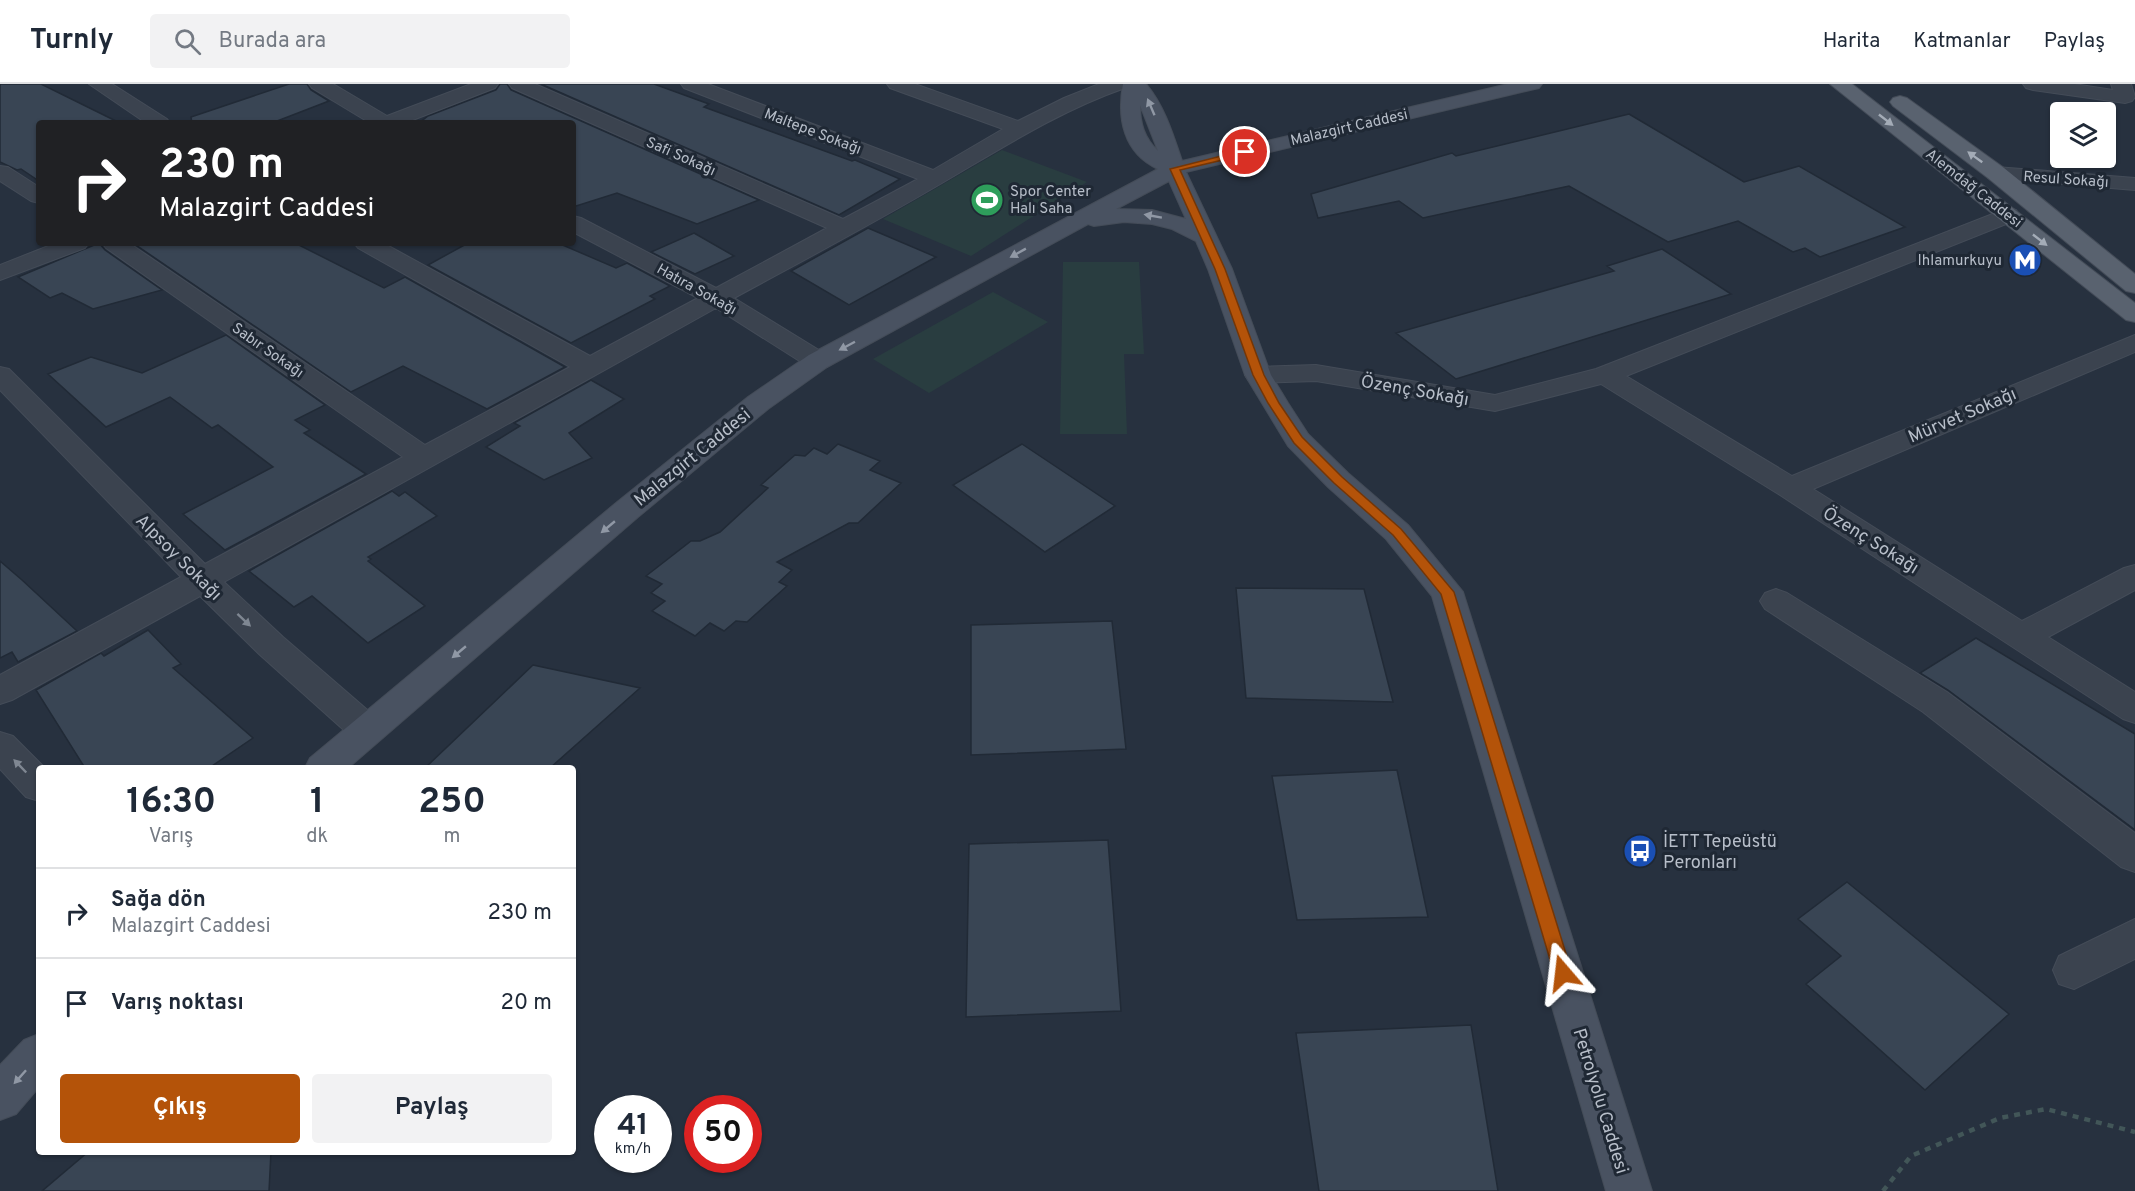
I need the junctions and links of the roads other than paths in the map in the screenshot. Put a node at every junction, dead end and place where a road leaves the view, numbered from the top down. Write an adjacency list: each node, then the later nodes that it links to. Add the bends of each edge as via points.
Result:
1 (99, 84): 14 (street)
2 (319, 84): 15 (street)
3 (488, 84): 16 (street)
4 (519, 84): 31 (street, Safi Sokağı)
5 (691, 84): 24 (street, Maltepe Sokağı)
6 (897, 84): 17 (street)
7 (1118, 84): 17 (street)
8 (1134, 84): 18 (main road, Petrolyolu Caddesi, one-way to 8, via 1146,96); 19 (main road, Malazgirt Caddesi, via 1129,101)
9 (1532, 84): 20 (main road, Malazgirt Caddesi)
10 (1840, 84): 28 (main road, Alemdağ Caddesi, one-way to 28)
11 (2033, 84): 12 (street, via 2125,97)
12 (2121, 84)
13 (1885, 91): 23 (main road, Alemdağ Caddesi, one-way to 13)
14 (155, 120)
15 (381, 120)
16 (394, 120)
17 (1019, 128): 24 (street)
18 (1162, 132): 20 (main road, via 1178,144); 21 (main road, Petrolyolu Caddesi)
19 (1134, 137): 21 (main road, via 1144,151); 27 (main road, Malazgirt Caddesi, via 1128,179)
20 (1222, 158): 21 (main road, Malazgirt Caddesi)
21 (1174, 169): 27 (main road, Malazgirt Caddesi); 32 (main road, Petrolyolu Caddesi)
22 (0, 172): 26 (street)
23 (1996, 173): 25 (street, Resul Sokağı); 37 (main road, Alemdağ Caddesi)
24 (934, 178): 31 (street)
25 (2135, 184)
26 (36, 194)
27 (1103, 206): 30 (main road, Malazgirt Caddesi)
28 (2008, 215): 39 (main road, Alemdağ Caddesi, one-way to 39); 45 (street, Özenç Sokağı)
29 (576, 225): 38 (street, Hatıra Sokağı)
30 (1069, 225): 32 (main road, one-way to 30, via 1180,224 1141,214 1106,216); 41 (main road, Malazgirt Caddesi, one-way to 41)
31 (843, 227): 38 (street)
32 (1207, 238): 44 (main road, Petrolyolu Caddesi)
33 (69, 246): 36 (street)
34 (118, 246): 46 (street, Sabır Sokağı)
35 (371, 246): 42 (street)
36 (0, 273)
37 (2131, 280)
38 (715, 297): 41 (street, Hatıra Sokağı); 42 (street)
39 (2135, 315)
40 (2135, 343): 47 (street, Mürvet Sokağı)
41 (818, 361): 54 (main road, Malazgirt Caddesi, one-way to 54, via 758,403)
42 (588, 366): 46 (street)
43 (0, 375): 49 (street, Alpsoy Sokağı)
44 (1258, 375): 45 (street, Özenç Sokağı, via 1316,373 1495,403); 63 (main road, Petrolyolu Caddesi, via 1298,440 1397,532 1448,592)
45 (1605, 375): 47 (street, Özenç Sokağı)
46 (422, 457): 49 (street)
47 (1790, 488): 51 (street, Özenç Sokağı)
48 (2135, 576): 51 (street)
49 (201, 580): 52 (street); 54 (street, Alpsoy Sokağı, one-way to 54)
50 (1776, 601): 58 (street, via 1935,702)
51 (2023, 635): 53 (street, Özenç Sokağı)
52 (0, 691)
53 (2135, 709)
54 (367, 730): 56 (main road, Malazgirt Caddesi)
55 (0, 746): 57 (street, one-way to 55)
56 (326, 765)
57 (36, 783)
58 (2135, 855)
59 (2135, 938): 60 (street)
60 (2074, 970)
61 (36, 1058): 62 (main road, one-way to 62)
62 (0, 1098)
63 (1629, 1191)

